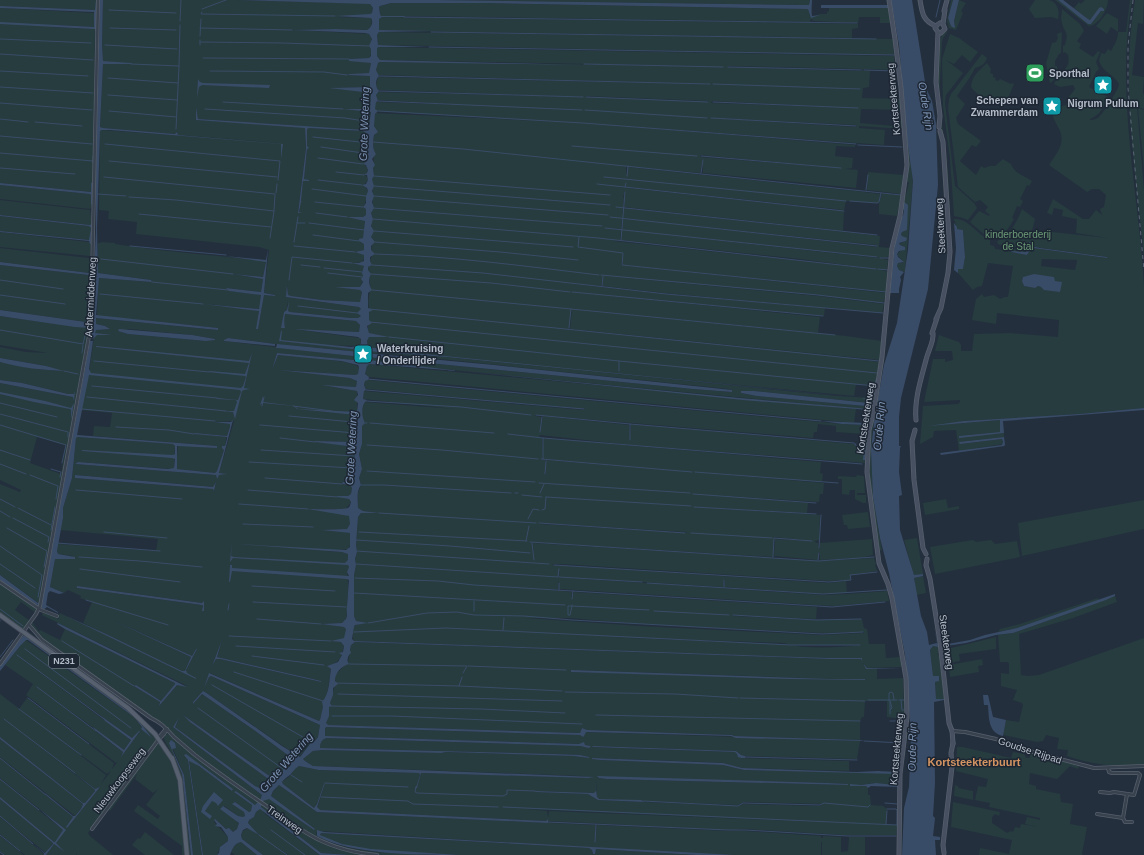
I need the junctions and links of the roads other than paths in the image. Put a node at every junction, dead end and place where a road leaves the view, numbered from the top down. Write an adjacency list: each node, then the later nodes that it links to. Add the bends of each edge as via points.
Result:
1 (98, 0): 9 (street, Achtermiddenweg, via 91,326)
2 (889, 0): 29 (street, Kortsteekterweg, via 901,88 907,165 900,216 892,248 882,357 869,430 867,472 879,563 892,598 906,678 908,717 900,774)
3 (920, 0): 6 (street, via 926,21)
4 (947, 0): 5 (street)
5 (942, 24): 6 (street); 7 (street, via 945,30)
6 (936, 26): 7 (street)
7 (939, 33): 16 (street, Steekterweg, via 936,82 950,252 941,305 917,400 912,444 923,548 927,556 926,565)
8 (0, 582): 9 (street)
9 (40, 606): 11 (street); 12 (street, Achtermiddenweg)
10 (0, 615): 13 (main road, N231)
11 (57, 616)
12 (29, 625): 13 (street, Achtermiddenweg); 15 (street, Treinweg, via 42,640)
13 (23, 632): 14 (street); 17 (main road, N231, via 137,713)
14 (0, 664)
15 (167, 729): 17 (street); 28 (street, Treinweg, via 197,756 301,831 349,851)
16 (952, 732): 19 (street, Goudse Rijpad, via 965,732 996,739 1081,765); 26 (street, Steekterweg)
17 (160, 738): 25 (street, Nieuwkoopseweg); 27 (main road, N231, via 178,772)
18 (1144, 766): 19 (street, Goudse Rijpad)
19 (1108, 768): 21 (street, Goudse Rijpad, via 1112,773 1140,775 1134,795)
20 (1100, 792): 21 (street)
21 (1127, 794): 23 (street)
22 (1097, 814): 23 (street)
23 (1123, 818): 24 (street, via 1125,822)
24 (1132, 822)
25 (92, 829)
26 (944, 854)
27 (188, 855)
28 (377, 855)
29 (899, 855)

